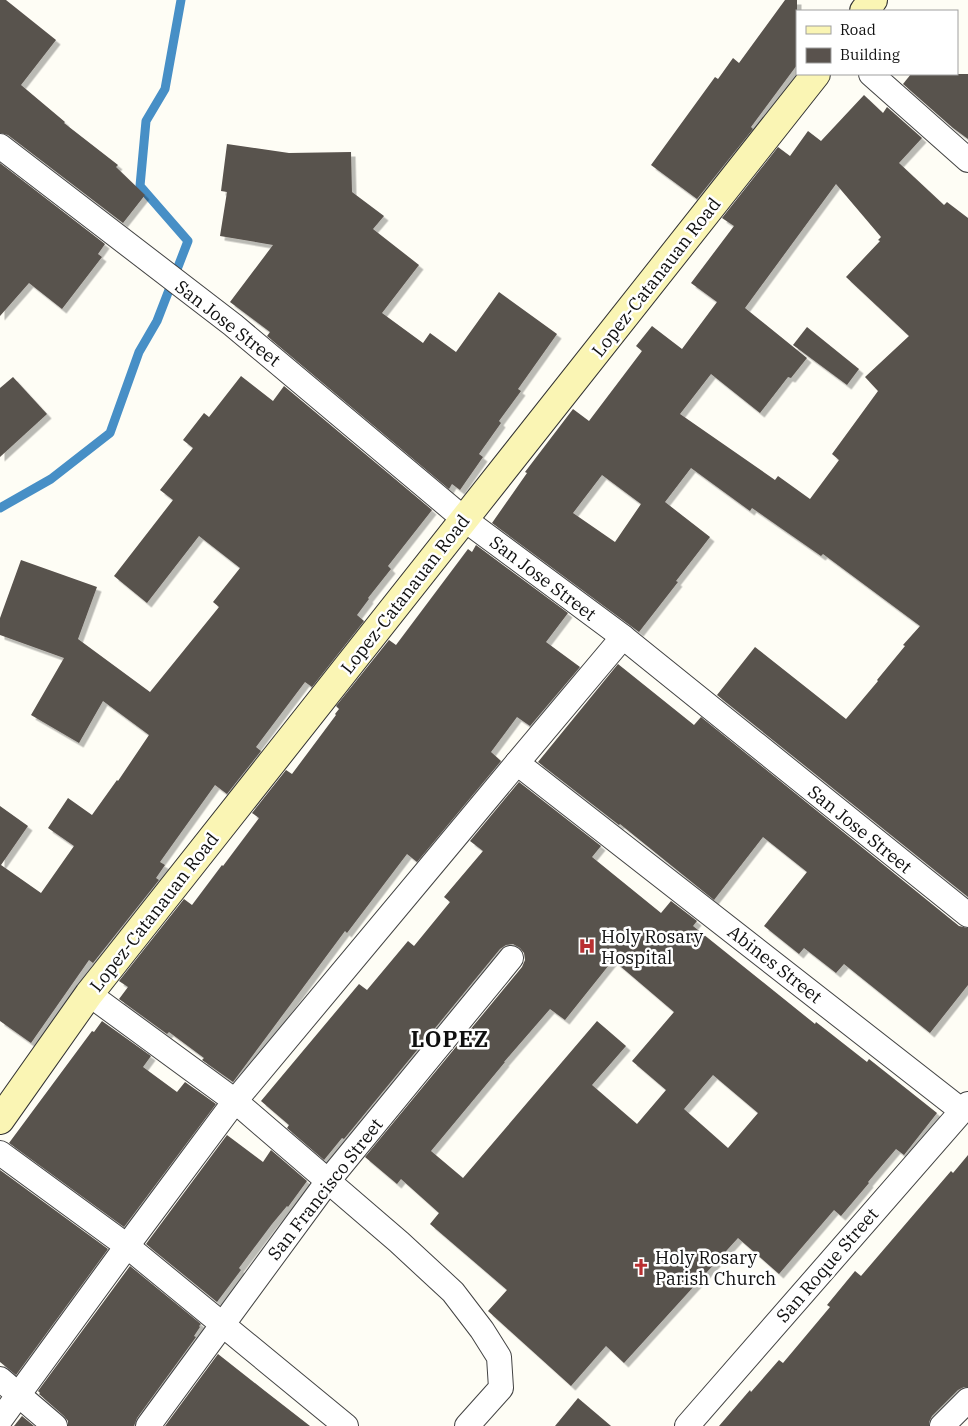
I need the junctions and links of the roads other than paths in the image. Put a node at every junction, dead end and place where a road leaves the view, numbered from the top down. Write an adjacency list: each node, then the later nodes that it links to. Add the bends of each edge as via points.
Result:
1 (873, 0): 2 (main road)
2 (865, 10)
3 (815, 75): 7 (main road, Lopez-Catanauan Road)
4 (872, 75): 6 (street)
5 (0, 146): 7 (street, San Jose Street, via 233,325)
6 (968, 160)
7 (464, 519): 8 (street, San Jose Street); 12 (main road, Lopez-Catanauan Road)
8 (623, 638): 9 (street); 10 (street, San Jose Street)
9 (517, 763): 13 (street); 14 (street, Abines Street)
10 (968, 915)
11 (511, 958): 17 (street, San Francisco Street)
12 (89, 994): 13 (street); 15 (main road, Lopez-Catanauan Road)
13 (235, 1101): 17 (street); 18 (street)
14 (965, 1107): 28 (street, San Roque Street)
15 (0, 1120)
16 (0, 1153): 18 (street)
17 (328, 1181): 19 (street, San Francisco Street); 27 (street, via 453,1292 499,1357 501,1388)
18 (127, 1246): 19 (street); 21 (street)
19 (222, 1325): 25 (street, San Francisco Street); 26 (street)
20 (0, 1379): 21 (street)
21 (19, 1394): 23 (street); 24 (street)
22 (968, 1400): 29 (street)
23 (0, 1420)
24 (55, 1426)
25 (148, 1426)
26 (346, 1426)
27 (467, 1426)
28 (687, 1426)
29 (942, 1426)

